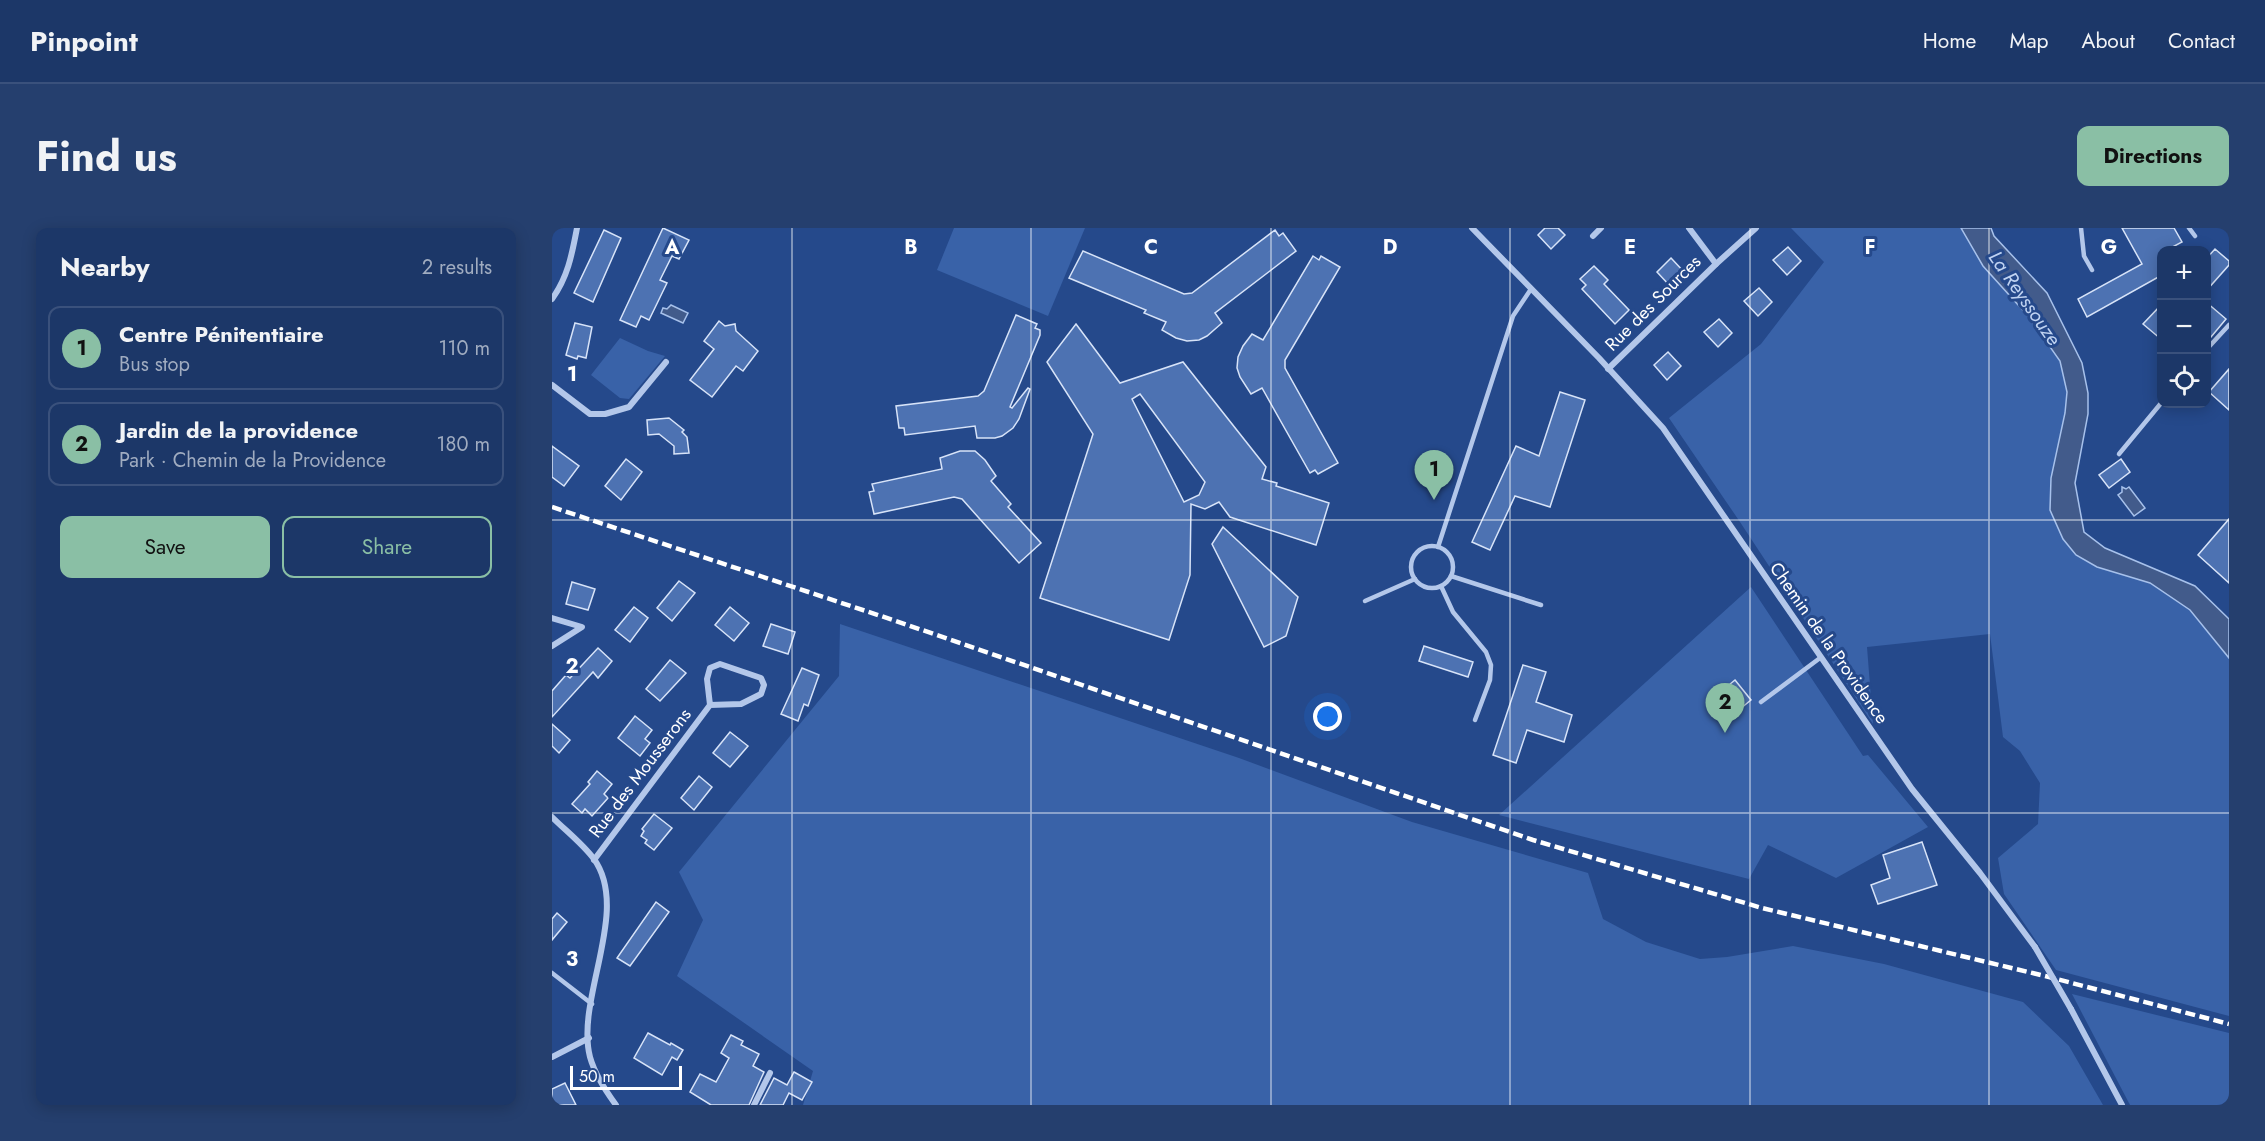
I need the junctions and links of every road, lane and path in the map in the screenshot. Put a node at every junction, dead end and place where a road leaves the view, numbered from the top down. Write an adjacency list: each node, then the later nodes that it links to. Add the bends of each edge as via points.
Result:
1 (577, 228): 13 (street, via 563,284)
2 (1472, 228): 12 (street, Chemin de la Providence)
3 (1601, 228): 8 (street)
4 (1689, 228): 10 (street, Rue des Sources)
5 (1756, 228): 10 (street)
6 (2081, 228): 11 (lane, via 2084,256)
7 (2189, 228): 9 (lane)
8 (1593, 236)
9 (2194, 236)
10 (1716, 264): 17 (street, Rue des Sources)
11 (2092, 270)
12 (1532, 288): 17 (street, Chemin de la Providence); 21 (lane, via 1513,316)
13 (552, 299)
14 (2229, 325): 15 (lane)
15 (2211, 345)
16 (666, 362): 18 (street, via 629,407 605,414 590,414)
17 (1608, 369): 29 (street, Chemin de la Providence, via 1663,428)
18 (552, 385)
19 (2157, 408): 20 (lane)
20 (2119, 454)
21 (1438, 547): 22 (lane, via 1450,556); 23 (lane, via 1426,547 1416,554 1412,566)
22 (1451, 576): 24 (lane); 26 (lane)
23 (1415, 579): 24 (lane, via 1427,587); 25 (lane)
24 (1440, 586): 32 (lane, via 1491,665 1490,680)
25 (1365, 601)
26 (1541, 605)
27 (552, 618): 28 (street, via 582,627)
28 (552, 646)
29 (1820, 658): 30 (lane); 42 (street, Chemin de la Providence, bridge, via 1912,789 2035,947)
30 (1761, 702)
31 (710, 705): 31 (street, Rue des Mousserons, via 741,704 761,694 761,678 720,664 710,668 706,678); 34 (street, Rue des Mousserons)
32 (1475, 720)
33 (552, 817): 34 (street)
34 (594, 860): 36 (street, via 605,884 607,913)
35 (552, 974): 36 (lane)
36 (592, 1004): 37 (street)
37 (589, 1038): 38 (street); 40 (street, via 590,1056 602,1086)
38 (552, 1057)
39 (770, 1073): 41 (street)
40 (616, 1105)
41 (754, 1105)
42 (2121, 1105)

